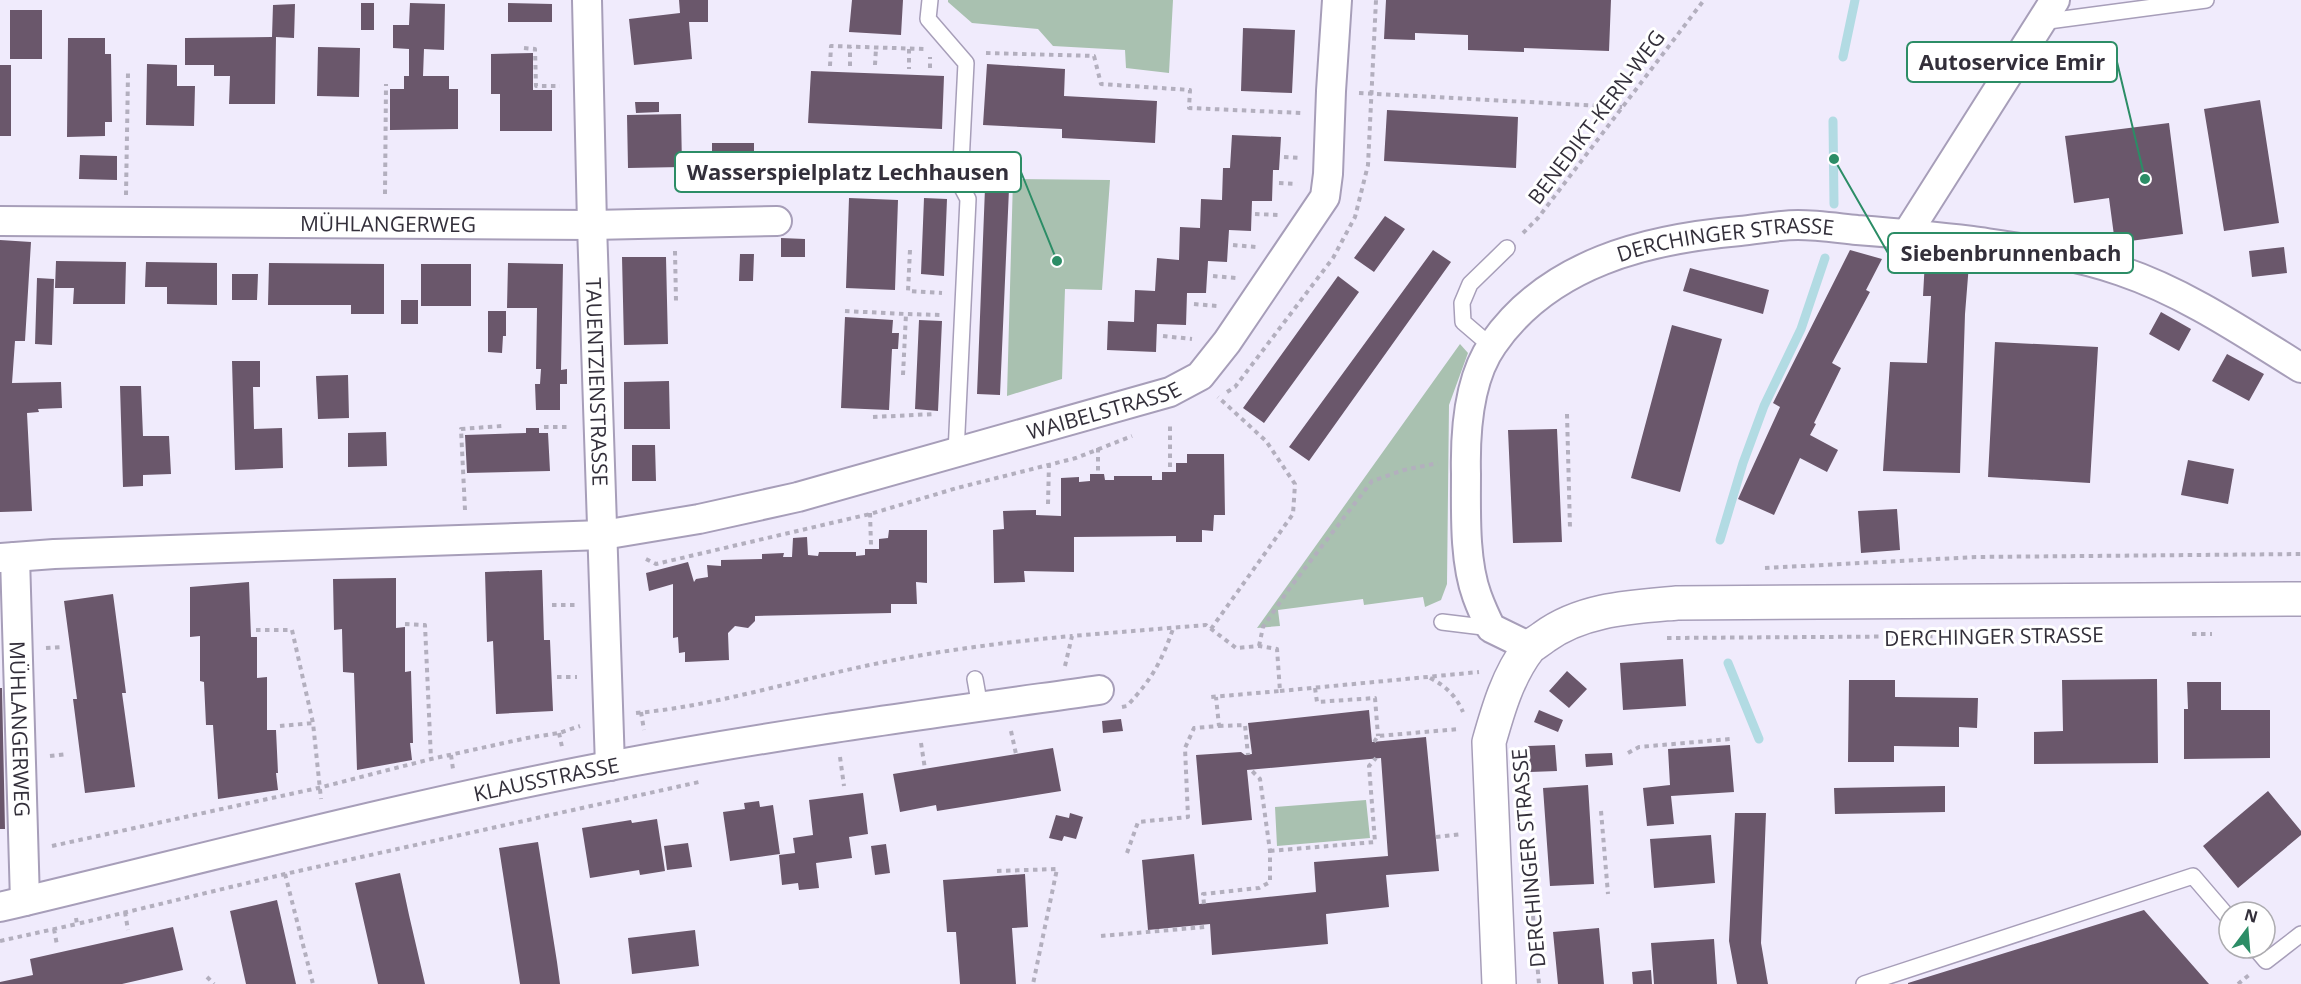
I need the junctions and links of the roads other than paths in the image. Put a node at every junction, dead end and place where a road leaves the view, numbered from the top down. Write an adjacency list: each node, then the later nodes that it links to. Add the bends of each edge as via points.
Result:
1 (587, 0): 8 (street, TAUENTZIENSTRASSE)
2 (930, 0): 13 (lane, via 928,19 966,63 960,182 968,198)
3 (1338, 0): 13 (street, WAIBELSTRASSE, via 1325,197 1200,376 1170,392)
4 (2206, 0): 5 (lane)
5 (2048, 11): 9 (street)
6 (0, 221): 8 (street, MÜHLANGERWEG)
7 (777, 221): 8 (street, MÜHLANGERWEG)
8 (592, 225): 14 (street, TAUENTZIENSTRASSE)
9 (1908, 232): 11 (street, DERCHINGER STRASSE, via 1798,225 1699,235 1628,250 1545,289); 12 (street, DERCHINGER STRASSE, via 2044,252 2120,270 2187,298)
10 (1507, 248): 11 (lane, via 1470,284 1462,303 1463,322)
11 (1491, 346): 18 (street, DERCHINGER STRASSE, via 1476,383 1465,439 1470,563 1476,594)
12 (2301, 368)
13 (956, 453): 14 (street, WAIBELSTRASSE, via 798,497)
14 (603, 535): 15 (street, MÜHLANGERWEG); 22 (street, TAUENTZIENSTRASSE)
15 (8, 558): 23 (street, MÜHLANGERWEG, via 22,853)
16 (2301, 599): 18 (street, DERCHINGER STRASSE, via 1677,603 1607,610)
17 (1442, 622): 18 (lane)
18 (1508, 636): 27 (street, DERCHINGER STRASSE, via 1514,673 1489,742)
19 (975, 679): 21 (lane)
20 (1099, 690): 21 (street, KLAUSSTRASSE)
21 (980, 707): 22 (street, KLAUSSTRASSE)
22 (610, 766): 23 (street, KLAUSSTRASSE)
23 (12, 904)
24 (2217, 904): 28 (lane, via 2193,876)
25 (2301, 934): 26 (lane)
26 (2277, 953)
27 (1499, 984)
28 (1864, 984)

